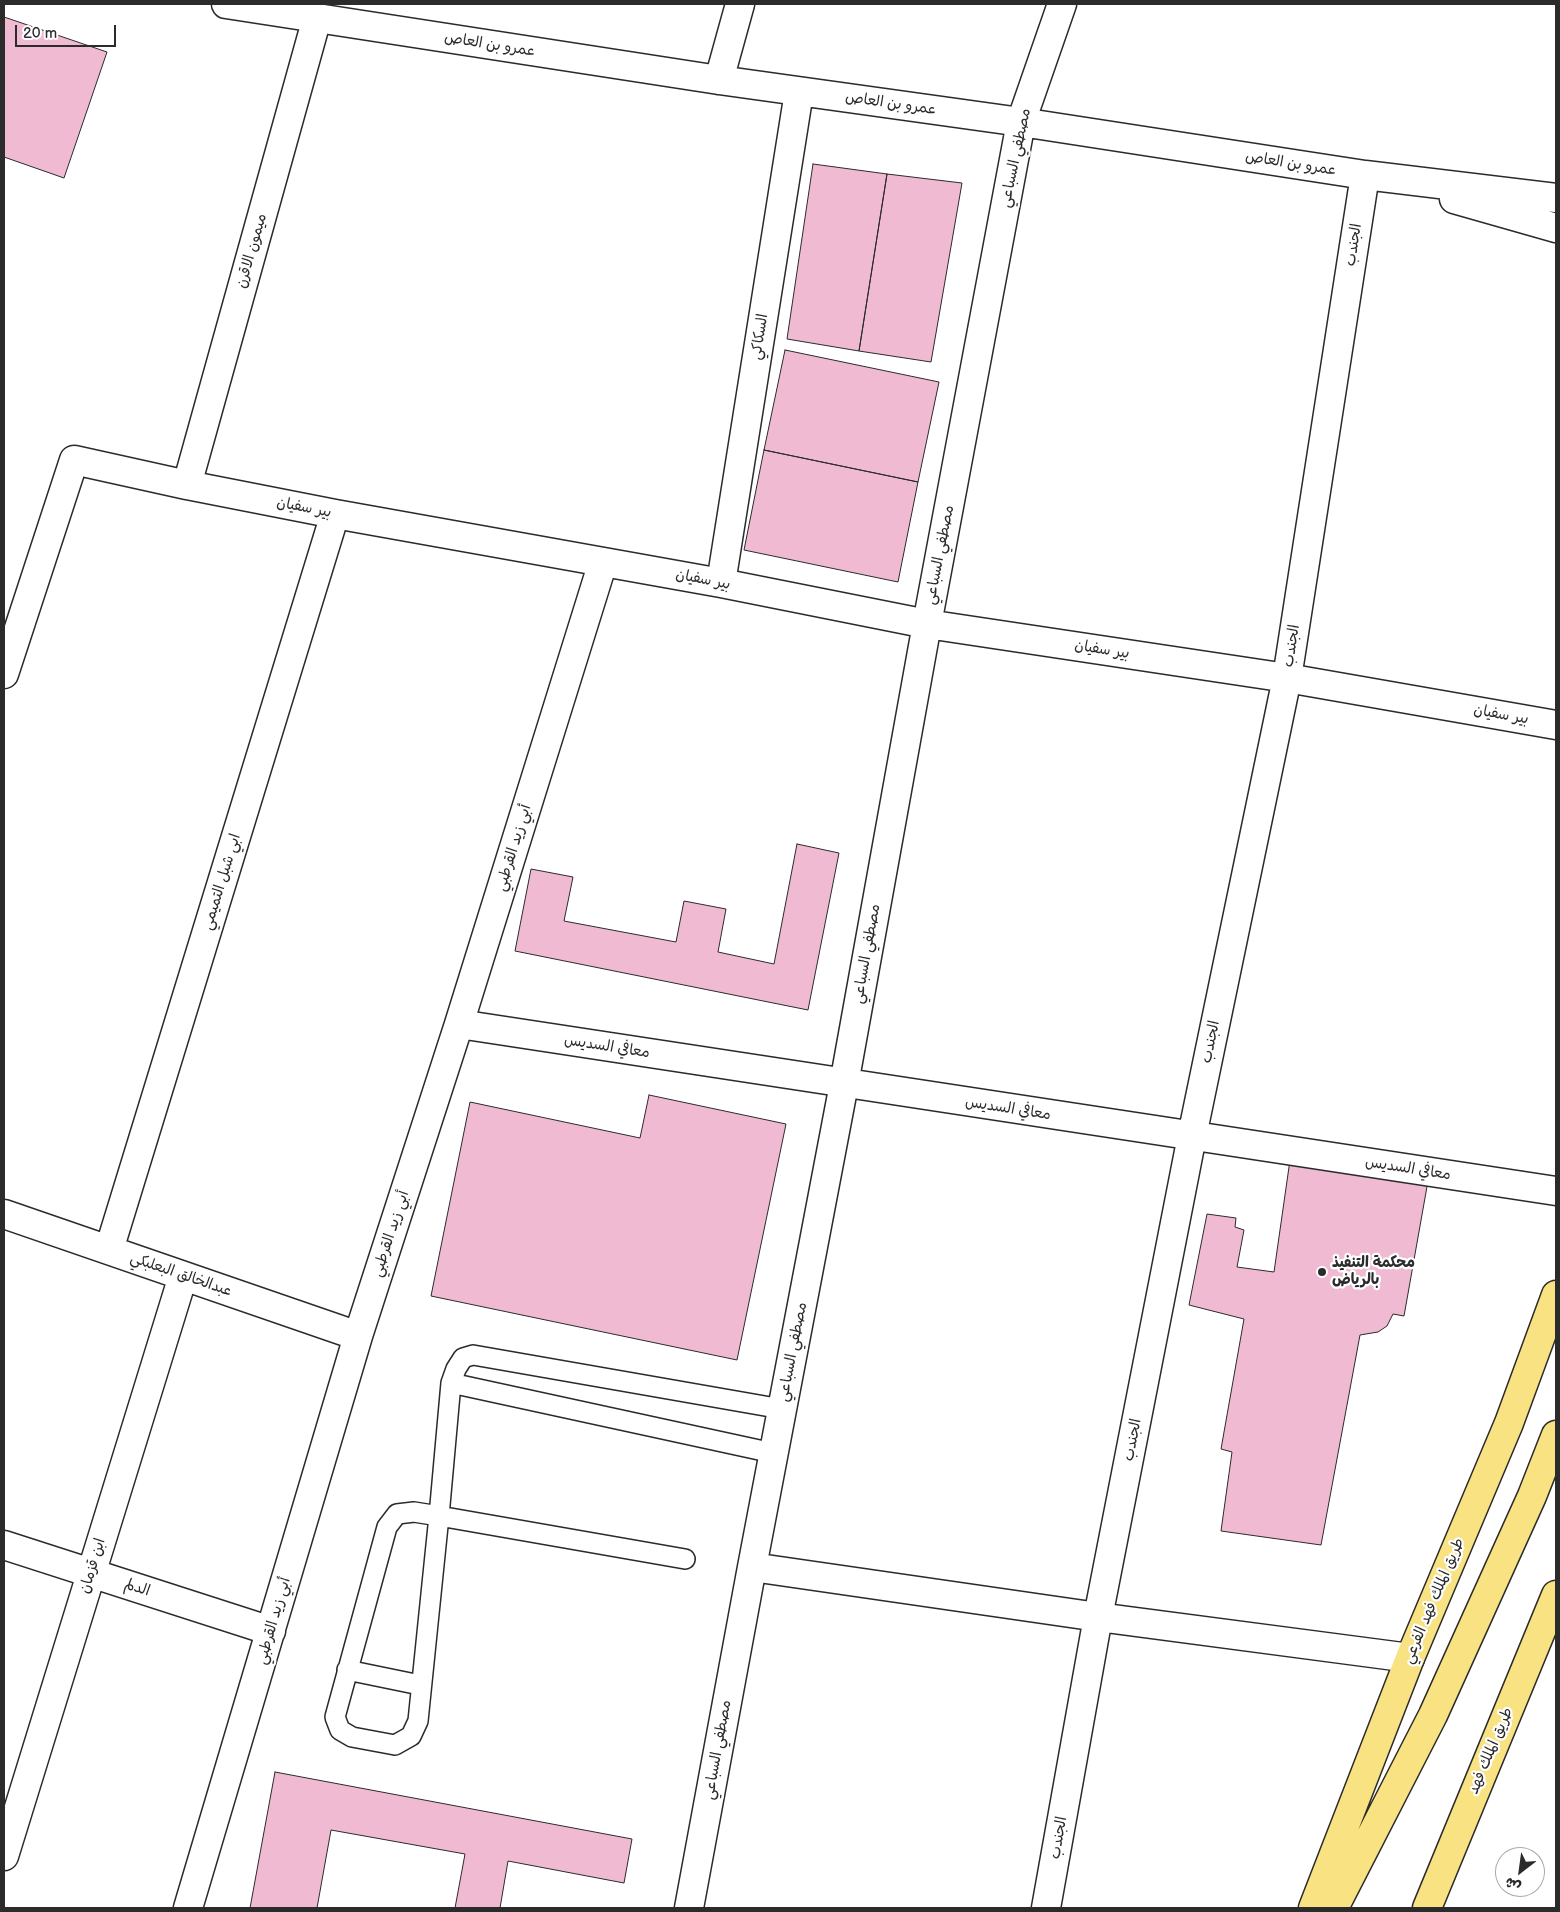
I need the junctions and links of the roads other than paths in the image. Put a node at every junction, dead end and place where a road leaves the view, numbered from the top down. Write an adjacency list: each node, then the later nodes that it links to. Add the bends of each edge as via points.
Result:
1 (226, 4): 4 (street, عمرو بن العاص)
2 (740, 4): 5 (street)
3 (1062, 4): 7 (street, مصطفي السباعي)
4 (317, 18): 5 (street, عمرو بن العاص); 11 (street, ميمون الاقرن)
5 (719, 80): 6 (street, عمرو بن العاص)
6 (799, 92): 7 (street, عمرو بن العاص); 14 (street, السكاكي)
7 (1021, 122): 8 (street, عمرو بن العاص); 15 (street, مصطفي السباعي)
8 (1368, 175): 9 (street, عمرو بن العاص); 10 (street); 17 (street, الجندب)
9 (1556, 198)
10 (1556, 228)
11 (187, 485): 12 (street, بير سفيان); 16 (street, بير سفيان, via 74,460)
12 (335, 514): 13 (street, بير سفيان); 24 (street, ابي شبل التميمي)
13 (603, 562): 14 (street, بير سفيان); 19 (street, أبي زيد القرطبي)
14 (721, 583): 15 (street, بير سفيان)
15 (927, 624): 17 (street, بير سفيان); 20 (street, مصطفي السباعي)
16 (4, 674)
17 (1287, 678): 18 (street, بير سفيان); 21 (street, الجندب)
18 (1556, 725)
19 (459, 1024): 20 (street, معافي السديس); 27 (street, أبي زيد القرطبي)
20 (844, 1084): 21 (street, معافي السديس); 29 (street, مصطفي السباعي)
21 (1192, 1136): 22 (street, معافي السديس); 38 (street, الجندب)
22 (1556, 1191)
23 (4, 1214): 24 (street, عبدالخالق البعلبكي)
24 (109, 1250): 25 (street, عبدالخالق البعلبكي)
25 (183, 1276): 27 (street, عبدالخالق البعلبكي); 36 (street, ابن قزمان)
26 (1556, 1296): 40 (main road, طريق الملك فهد الفرعي, via 1509,1423)
27 (358, 1336): 39 (street, أبي زيد القرطبي)
28 (451, 1383): 29 (lane, via 463,1358 473,1354); 31 (lane); 32 (lane)
29 (782, 1409): 31 (street, مصطفي السباعي)
30 (1556, 1435): 48 (main road, via 1532,1496 1433,1715)
31 (773, 1453): 35 (street, مصطفي السباعي)
32 (439, 1516): 34 (lane); 41 (lane, via 414,1512 397,1514 387,1527); 42 (lane)
33 (4, 1545): 36 (street, الدلم)
34 (686, 1559)
35 (752, 1567): 38 (street); 45 (street, مصطفي السباعي)
36 (91, 1573): 39 (street, الدلم); 43 (street, ابن قزمان)
37 (1556, 1595): 49 (main road, طريق الملك فهد)
38 (1098, 1617): 40 (street); 46 (street, الجندب)
39 (270, 1631): 44 (street, أبي زيد القرطبي)
40 (1410, 1658): 47 (main road, طريق الملك فهد الفرعي)
41 (347, 1670): 42 (lane); 42 (lane, via 335,1717 340,1730 352,1737 395,1745 411,1736 418,1721)
42 (420, 1686)
43 (6, 1843)
44 (188, 1908)
45 (689, 1908)
46 (1046, 1908)
47 (1313, 1908)
48 (1334, 1908)
49 (1427, 1908)

